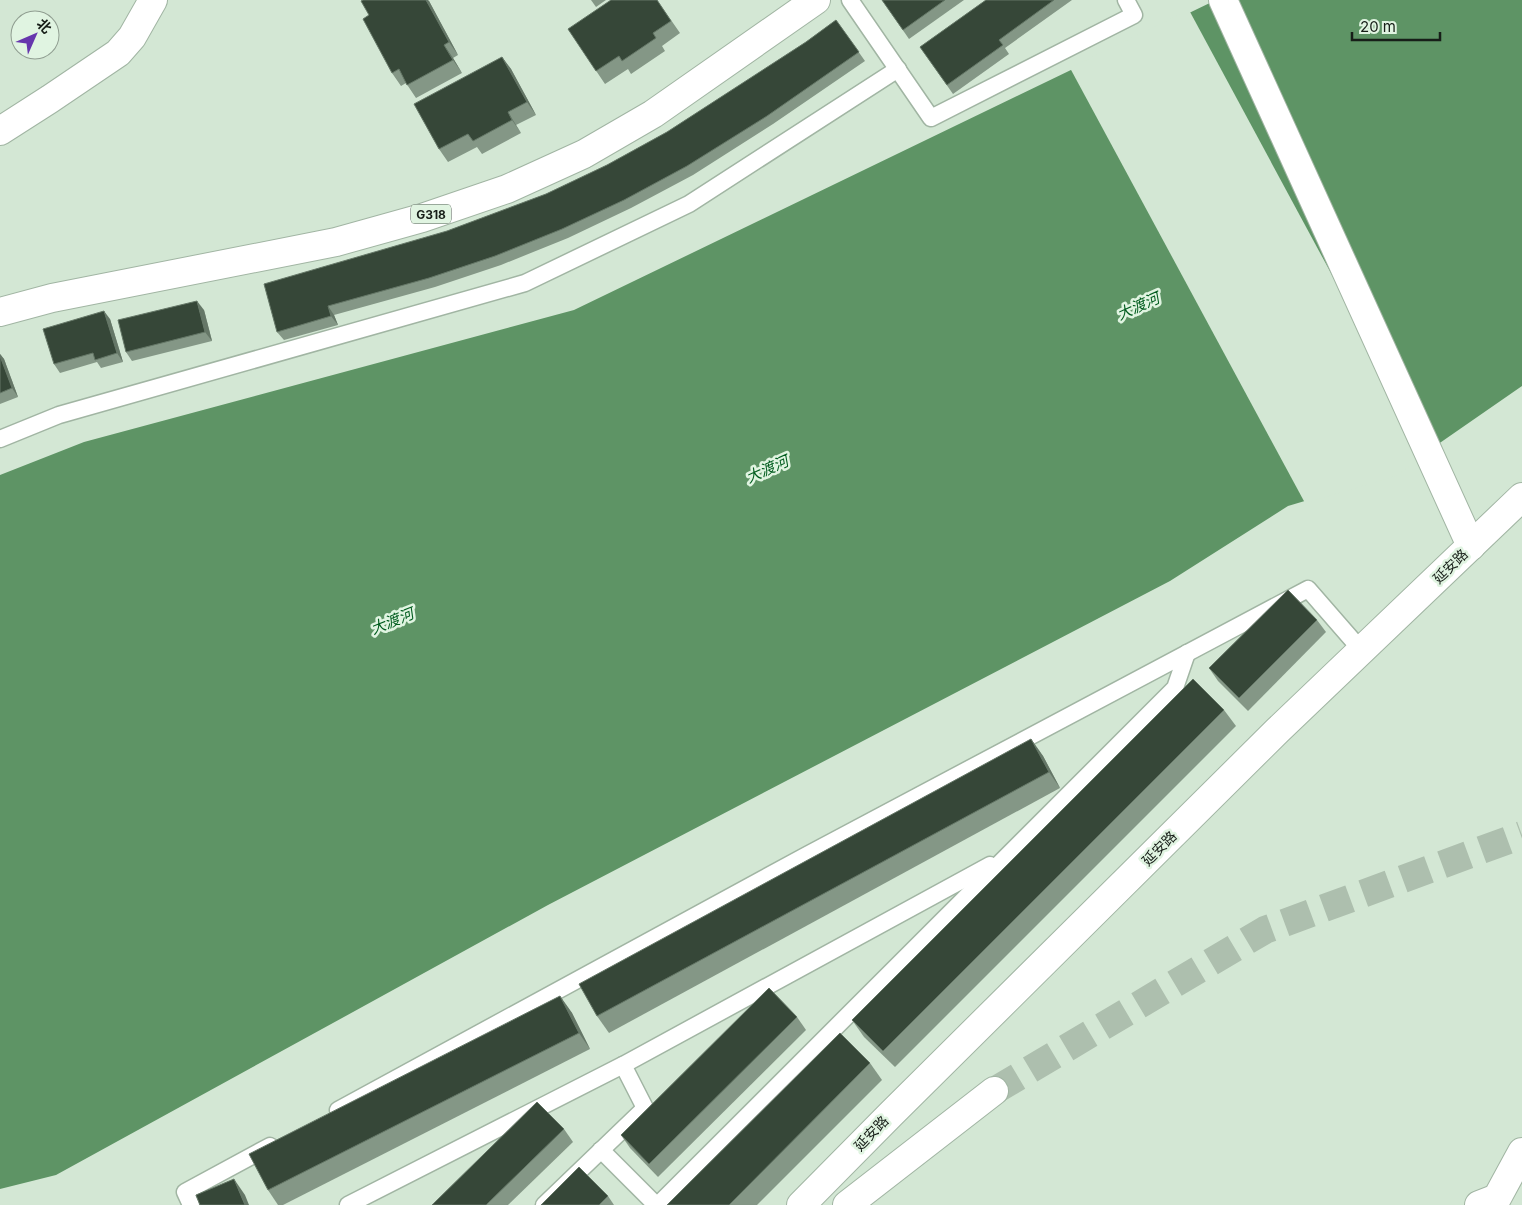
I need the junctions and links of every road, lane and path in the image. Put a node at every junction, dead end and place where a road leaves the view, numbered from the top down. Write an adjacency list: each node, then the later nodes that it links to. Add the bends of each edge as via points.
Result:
1 (153, 0): 7 (main road, via 132,37 118,53)
2 (816, 0): 8 (main road, G318, via 653,114 584,154 507,189 422,218 336,242 52,298)
3 (850, 0): 6 (lane)
4 (1126, 0): 6 (lane, via 1134,15 931,118)
5 (1223, 0): 11 (main road)
6 (898, 70): 9 (lane, via 689,204 525,283 59,415)
7 (0, 131)
8 (0, 312)
9 (0, 439)
10 (1522, 497): 11 (main road, 延安路)
11 (1471, 546): 12 (main road, 延安路)
12 (1362, 650): 13 (lane, via 1308,589); 25 (main road, 延安路)
13 (1187, 653): 14 (lane, via 1175,688); 17 (lane)
14 (1008, 855): 15 (lane); 24 (lane)
15 (623, 1065): 19 (lane, via 644,1108); 22 (lane)
16 (994, 1091): 26 (main road)
17 (325, 1116)
18 (281, 1140): 21 (lane, via 185,1192)
19 (601, 1150): 23 (lane); 24 (lane)
20 (1522, 1152): 27 (main road, via 1497,1198)
21 (191, 1205)
22 (348, 1205)
23 (544, 1205)
24 (657, 1205)
25 (801, 1205)
26 (847, 1205)
27 (1480, 1205)

